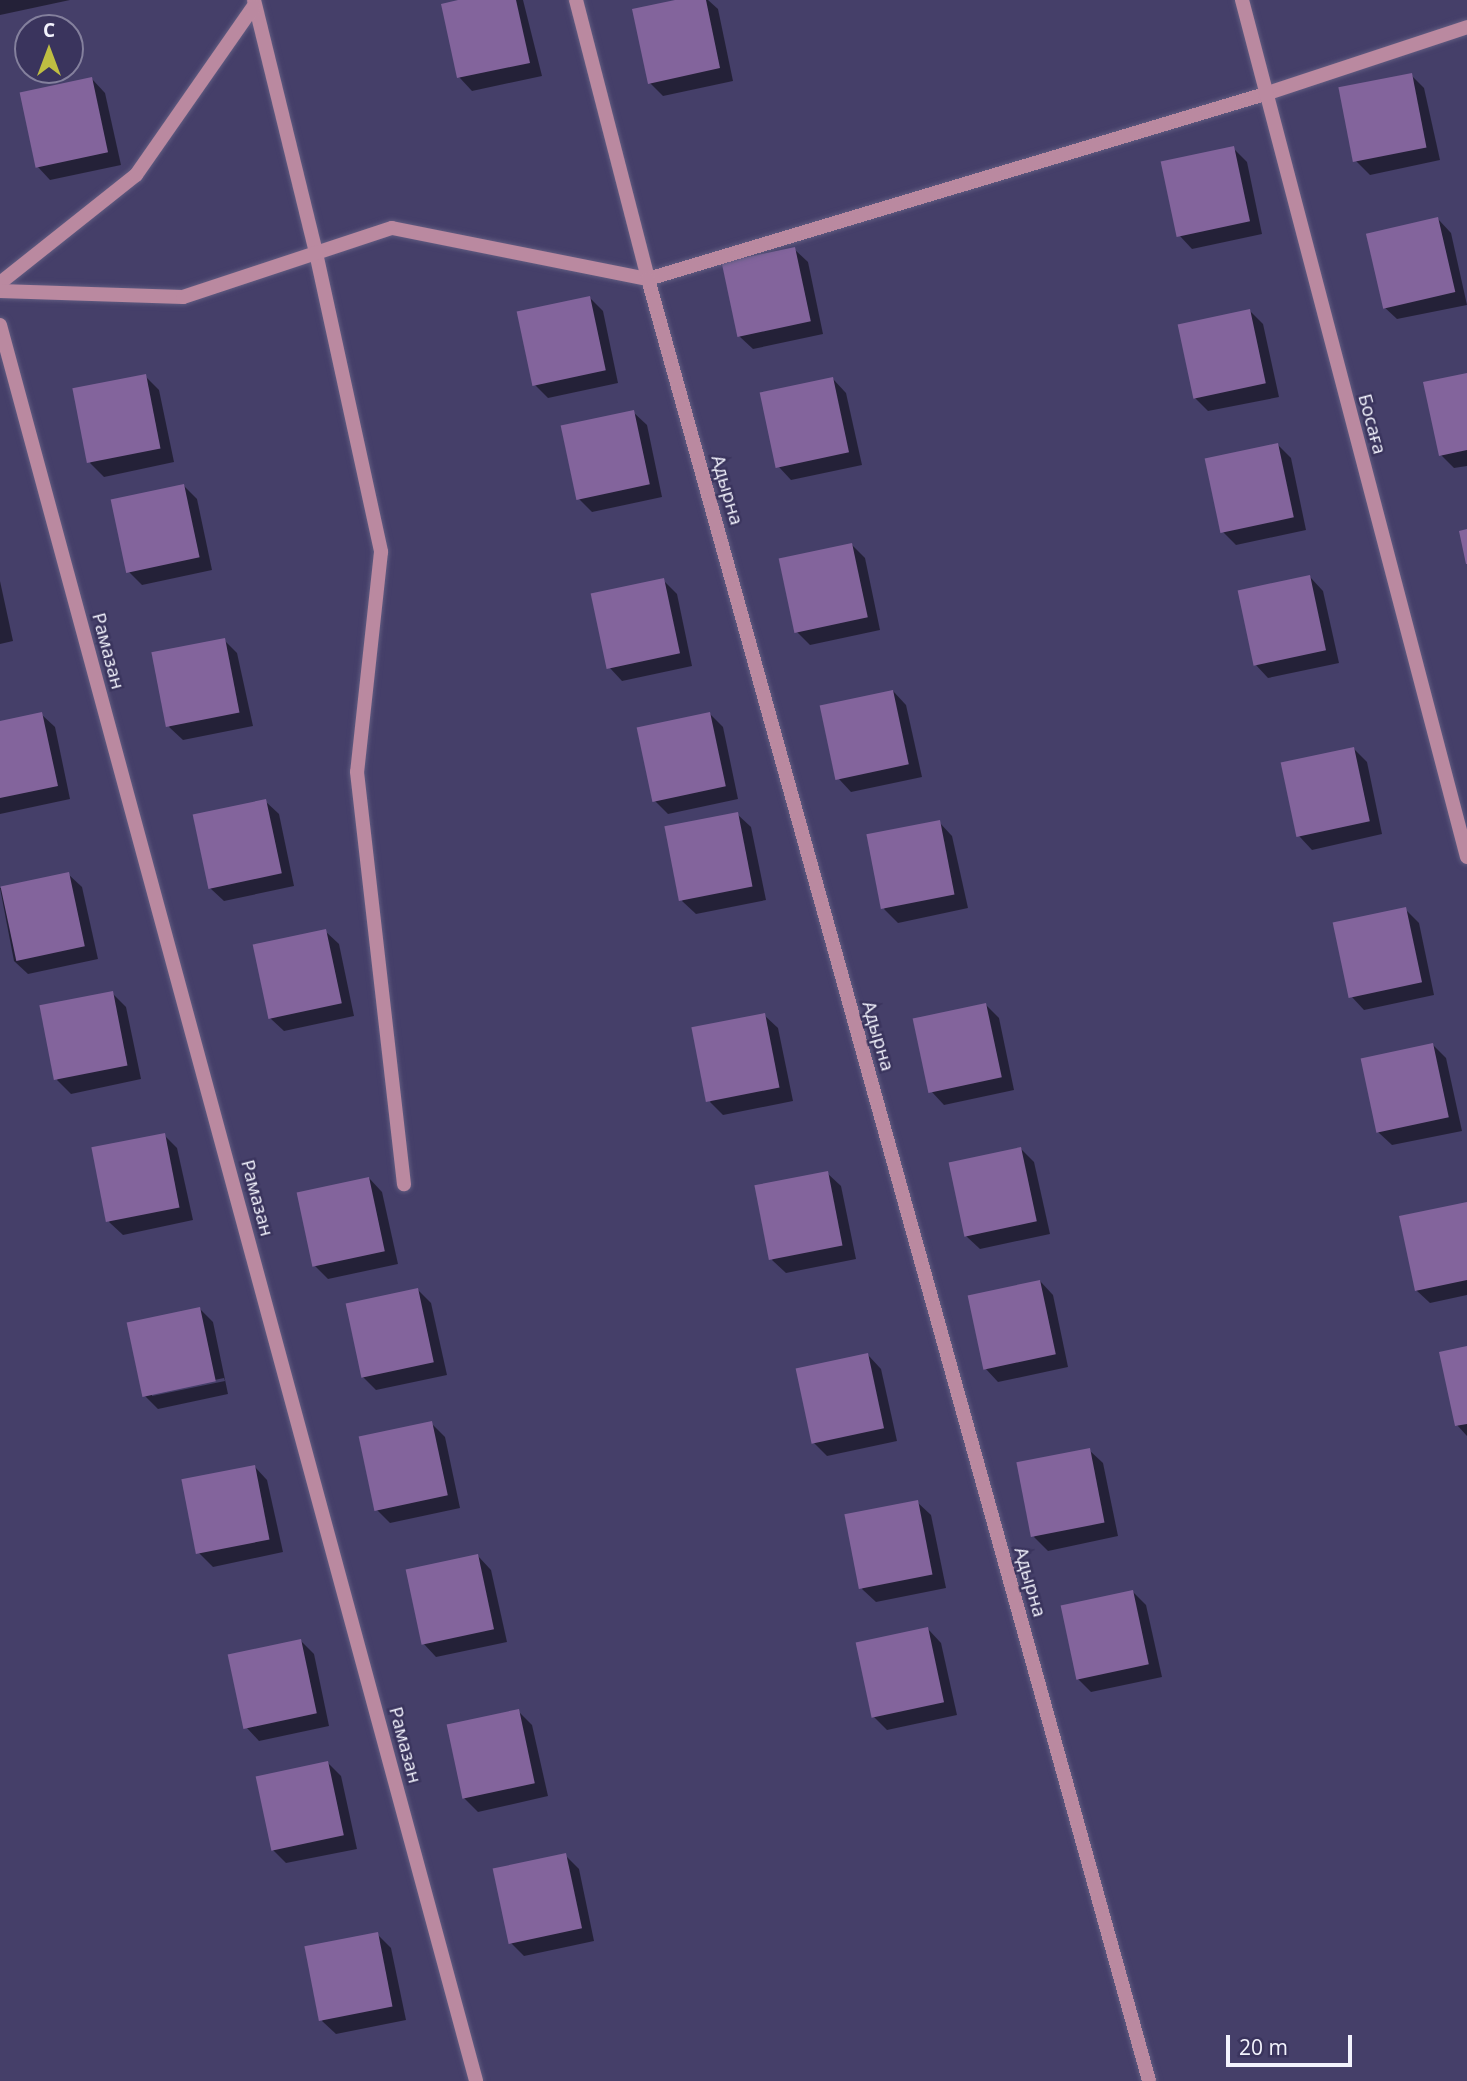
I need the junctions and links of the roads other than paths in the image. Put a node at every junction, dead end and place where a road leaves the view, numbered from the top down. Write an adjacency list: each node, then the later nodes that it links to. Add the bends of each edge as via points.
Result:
1 (576, 0): 7 (street, Адырна)
2 (1242, 0): 5 (street, Босаға)
3 (253, 4): 6 (street); 8 (street, via 136,175)
4 (1467, 27): 5 (street)
5 (1265, 94): 7 (street); 11 (street, Босаға)
6 (316, 253): 7 (street, via 392,228); 9 (street, via 183,297); 12 (street, via 381,552 357,772)
7 (648, 279): 14 (street, Адырна)
8 (0, 283)
9 (0, 291)
10 (0, 326): 13 (street, Рамазан)
11 (1467, 857)
12 (404, 1184)
13 (476, 2081)
14 (1149, 2081)

